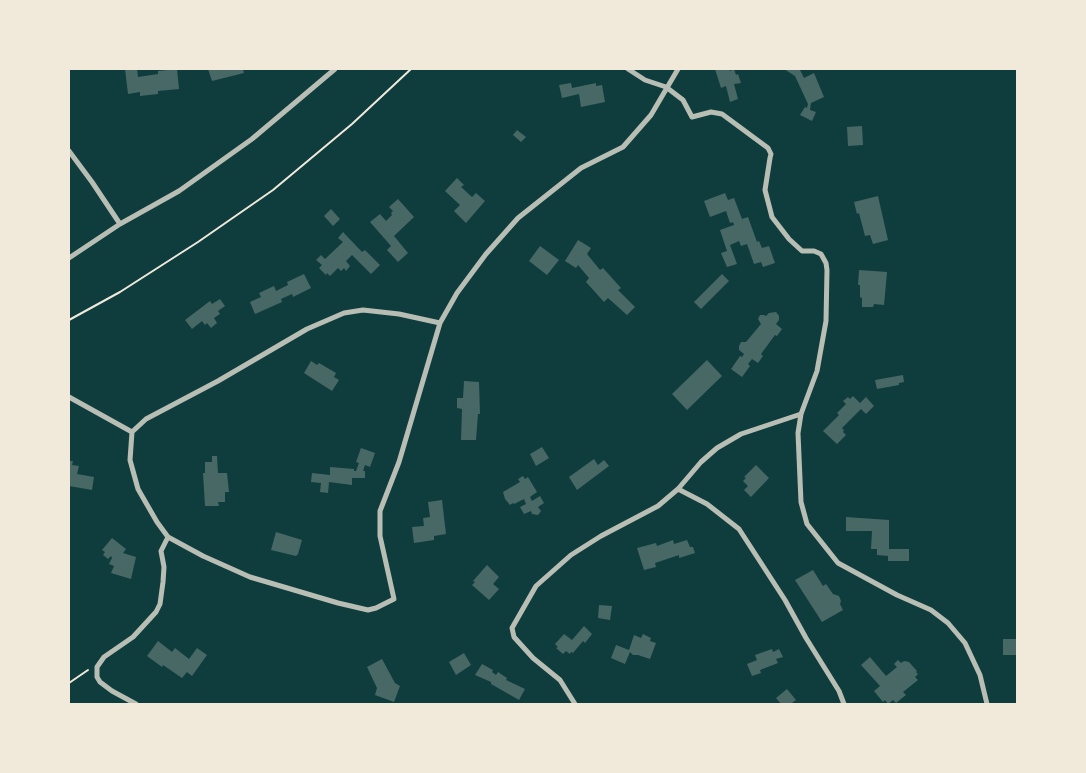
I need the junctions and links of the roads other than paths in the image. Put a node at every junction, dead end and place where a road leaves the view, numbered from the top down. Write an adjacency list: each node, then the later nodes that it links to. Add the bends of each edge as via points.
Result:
1 (336, 69): 6 (street, via 252,140 179,190)
2 (628, 69): 4 (street, via 645,80)
3 (678, 69): 4 (street)
4 (666, 87): 8 (street, via 651,115 623,147 581,168 518,218 457,293); 10 (street, via 683,100 692,117 711,112 722,114 768,148 771,154 765,190 772,217 795,246 802,251 822,254 826,263 826,321 817,371)
5 (69, 151): 6 (street)
6 (120, 224): 7 (street)
7 (69, 258)
8 (440, 323): 11 (street, via 363,310 344,313 307,329 218,382 146,419); 13 (street, via 399,462 380,511 380,536 394,599 368,610 338,603 250,577)
9 (69, 397): 11 (street)
10 (801, 414): 12 (street, via 741,434 717,448); 17 (street, via 799,477 801,502 808,524 838,563 931,610 948,622 965,643 980,675)
11 (132, 432): 13 (street, via 130,460 138,489)
12 (678, 489): 15 (street, via 658,506 601,536 561,563 536,586 512,628 518,642 560,680); 16 (street, via 707,504 739,529 785,600)
13 (168, 536): 14 (street, via 161,551 163,582 156,612 133,637 100,661 97,671 100,682)
14 (136, 704)
15 (575, 704)
16 (844, 704)
17 (987, 704)

